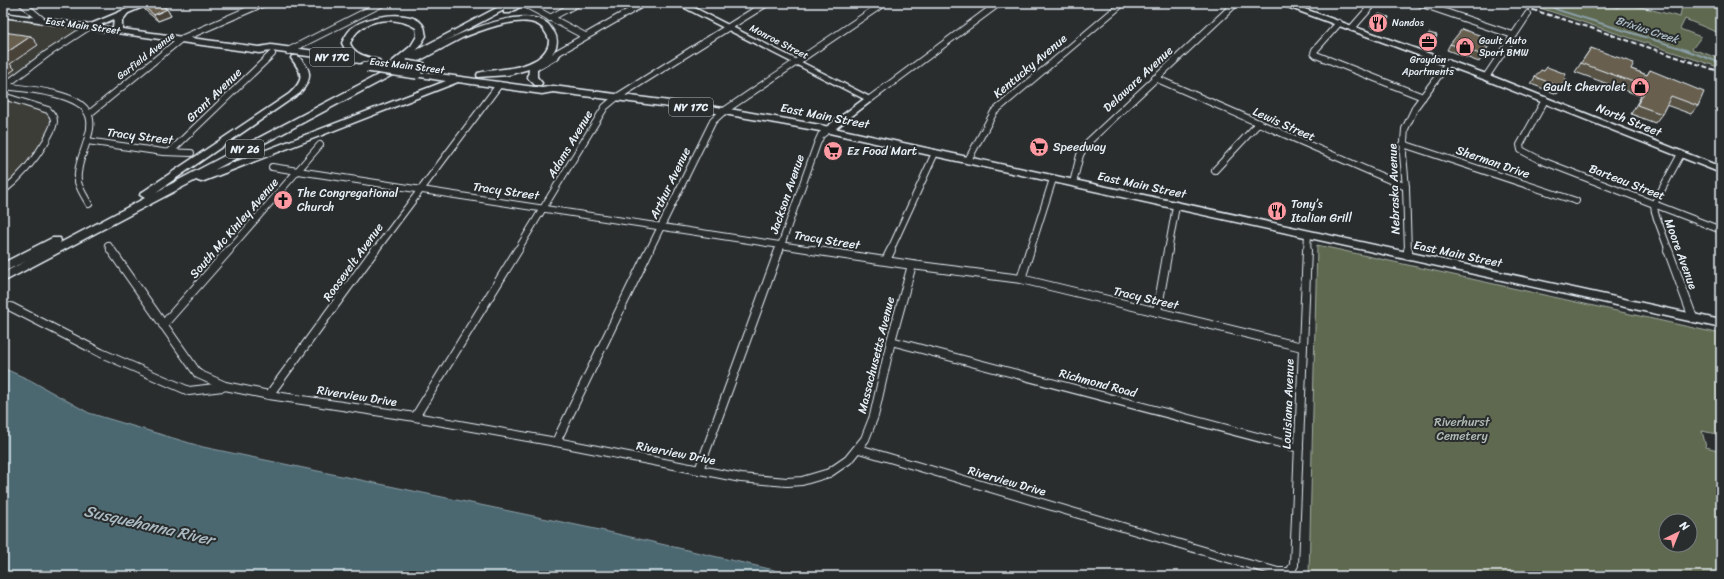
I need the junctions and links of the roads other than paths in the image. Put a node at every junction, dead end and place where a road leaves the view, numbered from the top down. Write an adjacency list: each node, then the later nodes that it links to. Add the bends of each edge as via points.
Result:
1 (31, 3): 18 (street)
2 (148, 3): 19 (street)
3 (264, 3): 32 (street, Garfield Avenue)
4 (382, 3): 36 (street)
5 (512, 3): 40 (street)
6 (522, 3): 22 (street); 30 (street)
7 (578, 3): 22 (street)
8 (644, 3): 31 (street)
9 (679, 3): 26 (street, Monroe Street)
10 (767, 3): 26 (street, Adams Avenue)
11 (884, 3): 39 (street, Arthur Avenue)
12 (999, 3): 53 (street, Jackson Avenue)
13 (1123, 3): 66 (street, Kentucky Avenue, via 994,112)
14 (1236, 3): 44 (street, Delaware Avenue)
15 (1281, 3): 24 (street, North Street)
16 (1374, 3): 27 (street)
17 (1419, 3): 29 (street)
18 (23, 4): 23 (street)
19 (124, 13): 25 (street); 28 (main road, via 116,23)
20 (1528, 14): 29 (street)
21 (3, 15): 23 (main road, East Main Street / NY 17C)
22 (550, 18): 31 (street)
23 (42, 20): 25 (main road, East Main Street / NY 17C)
24 (1339, 24): 27 (street, North Street); 52 (street, via 1315,50 1316,55)
25 (90, 26): 28 (main road, East Main Street / NY 17C); 48 (street)
26 (728, 27): 39 (street, Monroe Street); 51 (street, Adams Avenue)
27 (1352, 28): 41 (street, North Street)
28 (118, 31): 32 (main road, East Main Street / NY 17C)
29 (1514, 35): 43 (street)
30 (459, 36): 37 (main road, NY 26, via 500,22 532,21 546,27 553,38 550,50); 81 (main road, NY 26)
31 (585, 36): 34 (street)
32 (181, 39): 33 (main road, East Main Street / NY 17C); 56 (street, Garfield Avenue)
33 (259, 50): 35 (main road, East Main Street / NY 17C); 36 (main road, East Main Street / NY 17C, via 271,48)
34 (557, 53): 37 (main road); 46 (main road, via 533,69 532,78)
35 (272, 54): 36 (main road, East Main Street / NY 17C); 62 (street, Grant Avenue)
36 (291, 54): 38 (main road, East Main Street / NY 17C); 45 (main road, East Main Street / NY 17C, bridge); 76 (main road, NY 26, via 302,64 306,74 304,82 292,96)
37 (542, 60): 42 (main road, via 514,72)
38 (376, 62): 40 (main road, via 349,51 346,43 350,34 366,23 380,19 408,18 417,24 422,35 418,44); 42 (main road, East Main Street / NY 17C, bridge)
39 (797, 62): 53 (street, Monroe Street); 55 (street, Arthur Avenue)
40 (396, 63): 76 (main road)
41 (1448, 63): 43 (street, North Street); 52 (street, Nebraska Avenue)
42 (481, 75): 46 (main road, East Main Street / NY 17C)
43 (1486, 77): 54 (street, North Street)
44 (1155, 78): 57 (street, Lewis Street); 72 (street, Delaware Avenue, via 1086,144)
45 (457, 79): 47 (main road, East Main Street / NY 17C); 81 (main road)
46 (538, 83): 49 (main road, East Main Street / NY 17C)
47 (499, 85): 49 (main road, East Main Street / NY 17C); 74 (street, Roosevelt Avenue)
48 (4, 86): 56 (street, via 64,98 86,108)
49 (553, 89): 51 (main road, East Main Street / NY 17C)
50 (3, 96): 75 (street, via 48,110 54,121 53,128 33,163 14,184)
51 (617, 97): 55 (main road, East Main Street / NY 17C); 82 (street, Adams Avenue, via 605,107)
52 (1423, 97): 60 (street, Nebraska Avenue, via 1408,122)
53 (870, 99): 58 (street, Jackson Avenue)
54 (1545, 100): 65 (street, North Street); 79 (street, Barteau Street, via 1520,145 1521,150)
55 (724, 111): 58 (main road, East Main Street / NY 17C); 83 (street, Arthur Avenue, via 713,121)
56 (89, 114): 59 (street, via 91,119)
57 (1258, 124): 68 (street); 73 (street, Lewis Street)
58 (828, 130): 64 (main road, East Main Street / NY 17C); 86 (street, Jackson Avenue, via 821,135 817,144)
59 (87, 141): 62 (street, Tracy Street); 78 (street, via 78,180)
60 (1403, 144): 73 (street, Nebraska Avenue); 77 (street, Sherman Drive)
61 (320, 145): 70 (street, South Mc Kinley Avenue)
62 (171, 151): 63 (street, Tracy Street)
63 (191, 153)
64 (935, 153): 66 (main road, East Main Street / NY 17C); 90 (street)
65 (1681, 154): 69 (street, North Street); 79 (street)
66 (968, 160): 71 (main road, East Main Street / NY 17C)
67 (272, 167): 70 (street, Tracy Street)
68 (1215, 170)
69 (1721, 170)
70 (298, 171): 74 (street, Tracy Street); 99 (street, South Mc Kinley Avenue)
71 (1053, 179): 72 (main road, East Main Street / NY 17C); 94 (street)
72 (1072, 183): 80 (main road, East Main Street / NY 17C)
73 (1406, 187): 88 (street, Nebraska Avenue)
74 (420, 189): 82 (street, Tracy Street); 103 (street, Roosevelt Avenue)
75 (3, 191)
76 (145, 195): 89 (main road, NY 26)
77 (1576, 201)
78 (89, 204)
79 (1654, 204): 84 (street, Barteau Street); 97 (street, Moore Avenue, via 1657,220)
80 (1176, 206): 85 (main road, East Main Street / NY 17C); 96 (street)
81 (135, 208): 89 (main road, NY 26)
82 (544, 208): 83 (street, Tracy Street); 104 (street, Adams Avenue)
83 (661, 226): 86 (street, Tracy Street); 105 (street, Arthur Avenue)
84 (1721, 230)
85 (1308, 234): 88 (main road, East Main Street / NY 17C); 101 (street, Louisiana Avenue)
86 (782, 244): 90 (street, Tracy Street); 108 (street, Jackson Avenue)
87 (108, 245): 99 (street, Riverview Drive)
88 (1408, 256): 97 (main road, East Main Street / NY 17C)
89 (29, 260): 92 (main road, NY 26); 93 (main road, NY 26)
90 (886, 260): 91 (street, Tracy Street)
91 (912, 265): 94 (street, Tracy Street); 100 (street, Massachusetts Avenue)
92 (3, 268)
93 (3, 278)
94 (1021, 280): 96 (street, Tracy Street)
95 (11, 308): 102 (street, via 102,353 189,391)
96 (1157, 312): 101 (street, Tracy Street)
97 (1693, 318): 98 (main road, East Main Street / NY 17C)
98 (1721, 324)
99 (163, 325): 102 (street, Riverview Drive, via 198,374)
100 (891, 341): 106 (street, Richmond Road); 107 (street, Massachusetts Avenue, via 874,416)
101 (1302, 347): 106 (street, Louisiana Avenue)
102 (226, 386): 103 (street, Riverview Drive)
103 (269, 395): 104 (street, Riverview Drive)
104 (415, 417): 105 (street, Riverview Drive)
105 (556, 442): 108 (street, Riverview Drive)
106 (1299, 448): 109 (street, Louisiana Avenue, via 1294,565)
107 (859, 449): 108 (street, Riverview Drive, via 838,468 802,481 741,478); 109 (street, Riverview Drive, via 1241,562 1278,572)
108 (699, 470)
109 (1288, 572)

